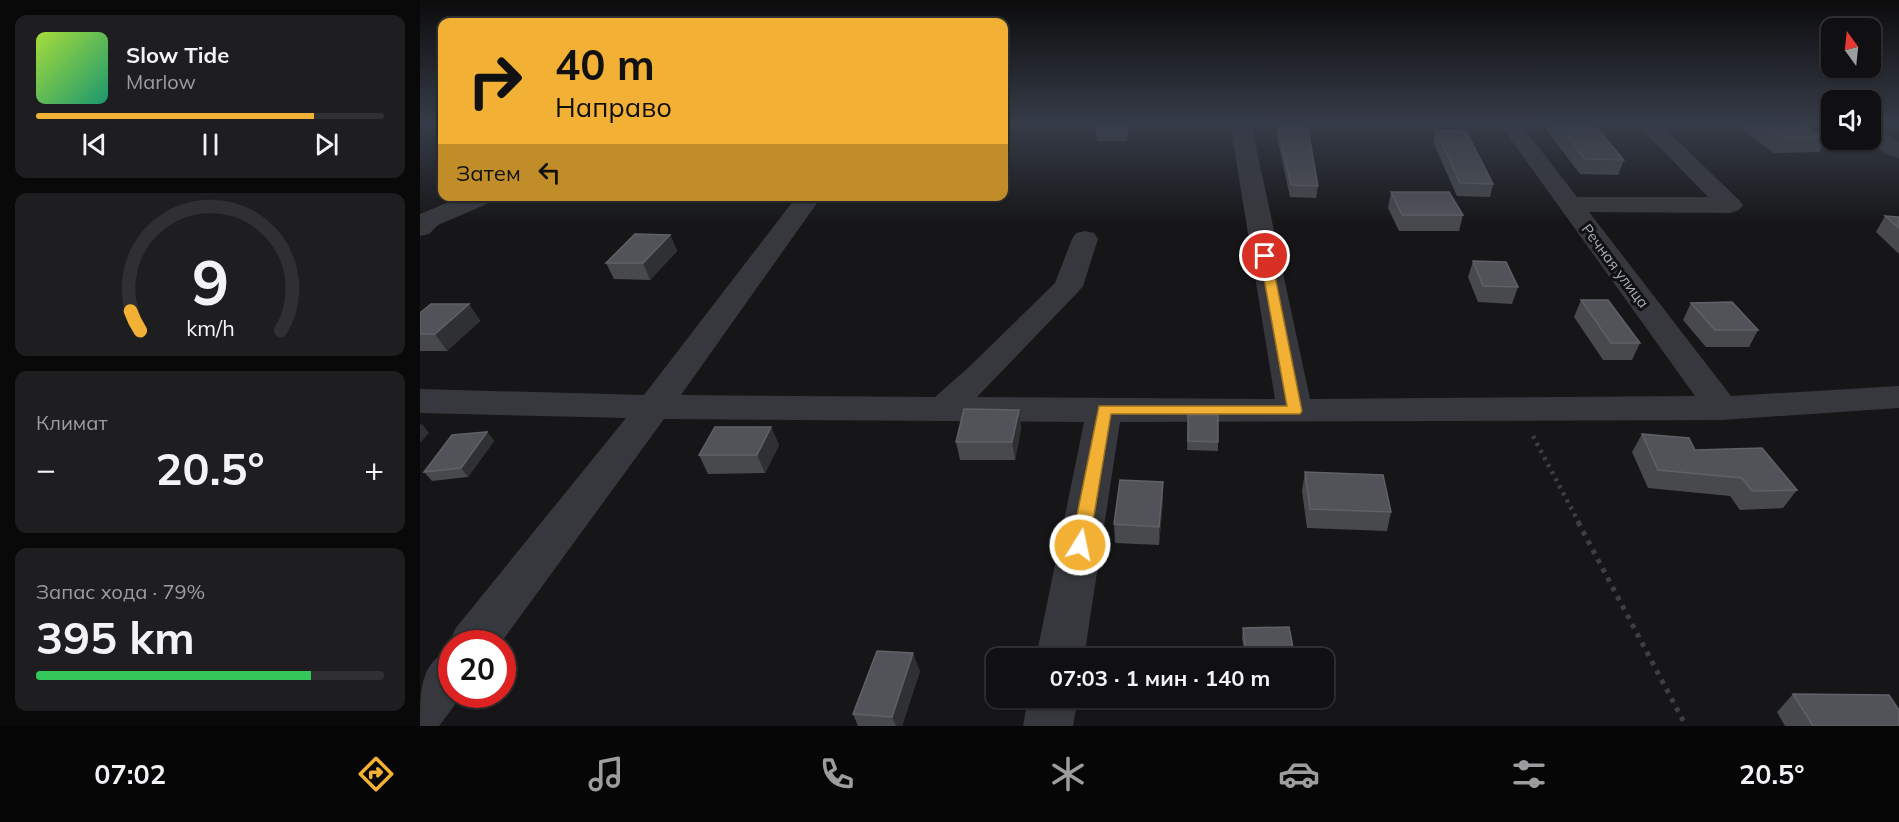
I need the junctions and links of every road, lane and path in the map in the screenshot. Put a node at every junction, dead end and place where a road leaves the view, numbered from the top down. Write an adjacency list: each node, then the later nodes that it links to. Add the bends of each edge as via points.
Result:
1 (1246, 157): 16 (street)
2 (1534, 157): 6 (street, Речная улица)
3 (1681, 157): 6 (street, via 1730,205)
4 (473, 201): 7 (street)
5 (806, 201): 11 (street)
6 (1568, 204): 14 (street, Речная улица)
7 (423, 223)
8 (1085, 239): 12 (street, via 1068,286)
9 (1899, 397): 14 (street)
10 (420, 401): 11 (street)
11 (654, 407): 12 (street); 17 (street)
12 (944, 408): 15 (street)
13 (1519, 408): 14 (street); 16 (street); 23 (path)
14 (1722, 408)
15 (1104, 409): 16 (street); 18 (street)
16 (1295, 411)
17 (483, 630)
18 (1062, 648)
19 (438, 688): 21 (street)
20 (1051, 708): 22 (street)
21 (420, 711)
22 (1048, 726)
23 (1686, 726)

